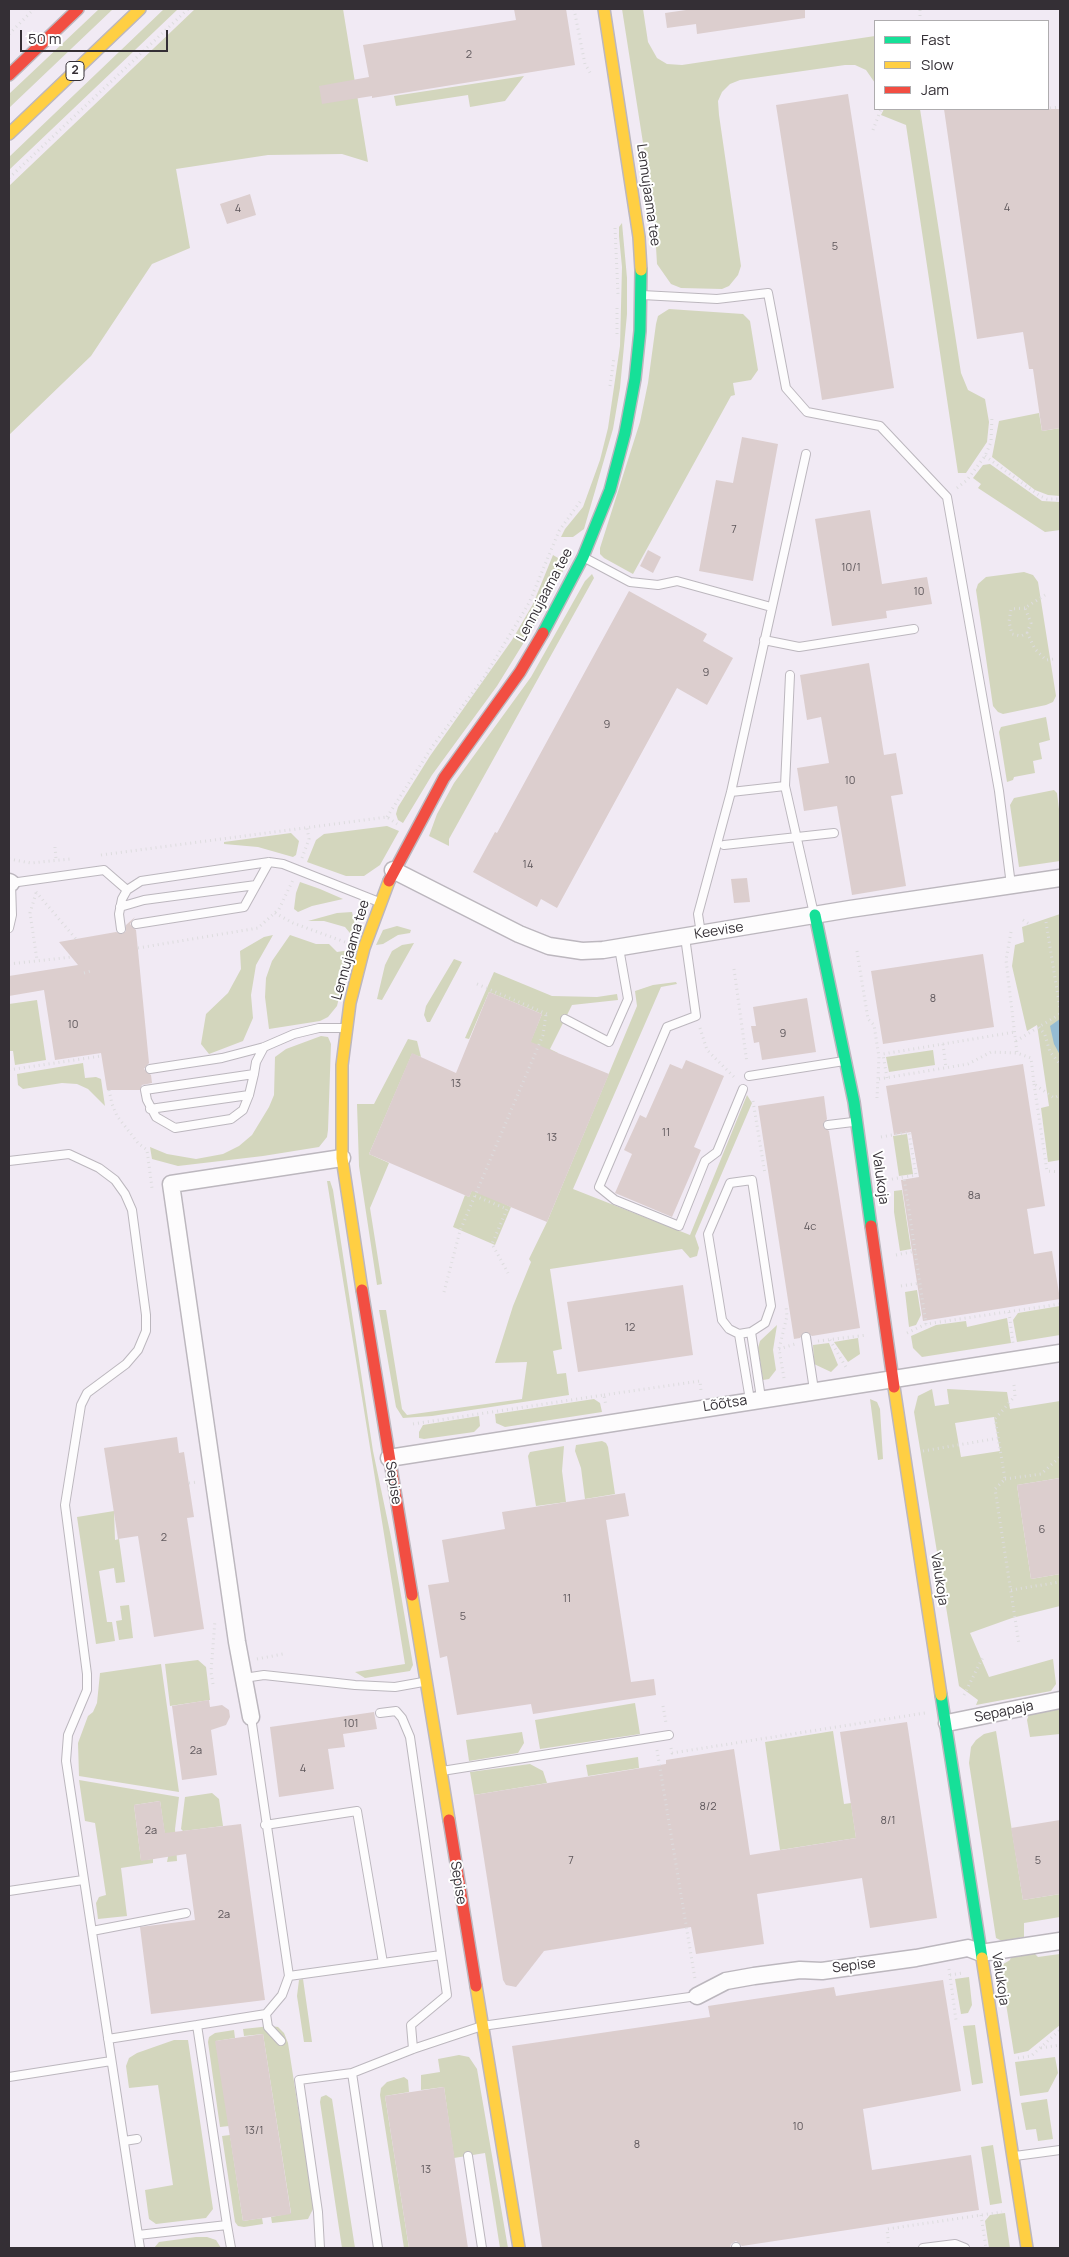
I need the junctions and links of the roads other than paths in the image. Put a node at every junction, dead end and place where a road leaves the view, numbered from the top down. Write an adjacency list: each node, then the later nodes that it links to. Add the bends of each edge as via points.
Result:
1 (78, 9): 4 (main road)
2 (140, 9): 5 (main road, 2)
3 (604, 9): 6 (main road, Lennujaama tee, via 639,237)
4 (9, 75)
5 (9, 134)
6 (642, 295): 8 (main road, Lennujaama tee, via 635,379 625,434 610,490); 23 (lane, via 717,299 768,293 786,388 806,412 880,426 947,497 999,791)
7 (806, 454): 9 (lane)
8 (583, 557): 9 (lane, via 630,582 658,585 676,580); 19 (main road, Lennujaama tee, via 520,672 444,778)
9 (771, 607): 11 (lane)
10 (914, 629): 11 (lane, via 799,647)
11 (764, 640): 14 (lane)
12 (790, 675): 13 (lane)
13 (785, 786): 14 (lane); 16 (lane)
14 (731, 792): 31 (lane, via 698,914)
15 (834, 833): 16 (lane)
16 (797, 837): 17 (lane); 27 (lane)
17 (724, 845)
18 (269, 862): 22 (lane); 24 (lane, via 141,881); 25 (lane, via 284,864)
19 (392, 870): 25 (main road, Lennujaama tee); 33 (street, Keevise, via 549,946 582,951)
20 (1060, 878): 23 (street, Keevise)
21 (10, 882): 24 (lane, via 104,870); 29 (lane, via 12,915)
22 (256, 885): 26 (lane, via 144,900); 28 (lane, via 244,907)
23 (1011, 885): 27 (street, Keevise)
24 (127, 890): 26 (lane)
25 (379, 902): 35 (main road, Lennujaama tee, via 350,1003)
26 (120, 907): 30 (lane)
27 (814, 915): 31 (street, Keevise); 37 (main road, Valukoja)
28 (136, 924)
29 (9, 928)
30 (121, 929)
31 (701, 934): 32 (street, Keevise)
32 (684, 936): 33 (street, Keevise); 41 (lane, via 696,1016 667,1027 599,1187 615,1200 679,1226 706,1161 717,1152)
33 (618, 948): 34 (lane, via 628,999 609,1042)
34 (566, 1019)
35 (347, 1028): 36 (lane, via 337,1026 294,1034); 46 (main road, Lennujaama tee, via 341,1101)
36 (264, 1047): 38 (lane, via 222,1058); 39 (lane)
37 (846, 1061): 40 (lane); 44 (main road, Valukoja)
38 (150, 1069)
39 (254, 1074): 42 (lane); 43 (lane, via 145,1090)
40 (749, 1076)
41 (743, 1089)
42 (249, 1095): 43 (lane); 43 (lane, via 243,1110 231,1119 175,1128 162,1122)
43 (150, 1109)
44 (857, 1121): 45 (lane); 52 (main road, Valukoja)
45 (828, 1125)
46 (342, 1158): 55 (main road, Sepise); 56 (street, via 171,1184)
47 (9, 1161): 65 (lane, via 69,1154 99,1168 115,1180 132,1210 146,1315 146,1331 138,1350 126,1364 87,1393 81,1405 65,1505 87,1674 87,1690 68,1735 66,1748)
48 (751, 1332): 49 (lane); 49 (lane, via 765,1323 771,1306 752,1180 730,1183 708,1234 722,1320); 54 (lane)
49 (739, 1334): 54 (lane)
50 (806, 1340): 53 (lane)
51 (1060, 1353): 52 (street, Lõõtsa)
52 (893, 1377): 53 (street, Lõõtsa); 61 (main road, Valukoja)
53 (814, 1390): 54 (street, Lõõtsa)
54 (755, 1399): 55 (street, Lõõtsa)
55 (389, 1458): 57 (main road, Sepise)
56 (244, 1678): 57 (lane, via 264,1675 395,1687); 60 (street)
57 (426, 1682): 63 (main road, Sepise)
58 (1060, 1700): 61 (street, Sepapaja)
59 (380, 1712): 71 (lane, via 396,1711 410,1736)
60 (251, 1717): 64 (lane)
61 (947, 1723): 70 (main road, Valukoja)
62 (669, 1737): 63 (lane)
63 (440, 1771): 77 (main road, Sepise)
64 (265, 1825): 72 (lane, via 357,1811); 73 (lane)
65 (83, 1880): 66 (lane); 68 (lane)
66 (9, 1891)
67 (186, 1913): 68 (lane)
68 (92, 1931): 78 (lane)
69 (1060, 1941): 70 (street, Sepise)
70 (981, 1953): 74 (street, Sepise, via 968,1948 888,1962 726,1981); 88 (main road, Valukoja)
71 (441, 1956): 72 (lane); 80 (lane, via 447,1995 411,2025)
72 (383, 1963): 73 (lane)
73 (289, 1976): 75 (lane, via 282,1995)
74 (697, 1996): 77 (lane, Sepise)
75 (266, 2014): 76 (lane); 79 (lane, via 268,2027)
76 (197, 2025): 78 (lane); 89 (lane)
77 (482, 2026): 80 (lane); 96 (main road)
78 (108, 2038): 81 (lane)
79 (281, 2041)
80 (413, 2049): 82 (lane)
81 (111, 2061): 83 (lane); 85 (lane)
82 (352, 2073): 93 (lane, via 299,2080); 94 (lane)
83 (9, 2076)
84 (137, 2139): 85 (lane)
85 (124, 2141): 90 (lane)
86 (1060, 2150): 88 (lane)
87 (468, 2156): 95 (lane)
88 (1013, 2157): 99 (main road, Valukoja)
89 (227, 2225): 90 (lane); 92 (lane)
90 (138, 2234): 91 (lane)
91 (140, 2248)
92 (231, 2248)
93 (320, 2248)
94 (378, 2248)
95 (482, 2248)
96 (519, 2248)
97 (922, 2248): 98 (lane, via 955,2244)
98 (965, 2248)
99 (1027, 2248)

